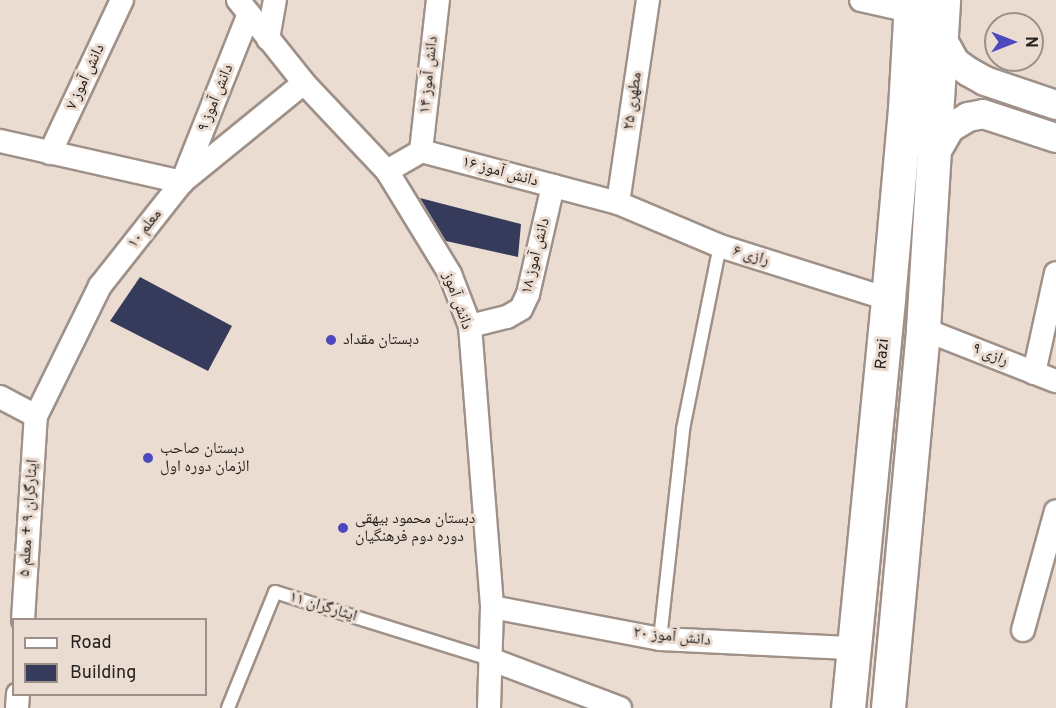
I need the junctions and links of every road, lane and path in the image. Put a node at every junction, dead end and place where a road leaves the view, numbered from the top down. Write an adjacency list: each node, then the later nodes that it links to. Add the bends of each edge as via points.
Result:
1 (122, 0): 16 (street, دانش آموز ۷)
2 (275, 0): 10 (street)
3 (438, 0): 15 (street, دانش آموز ۱۴)
4 (648, 0): 21 (street, مطهری ۲۵)
5 (861, 0): 7 (street)
6 (943, 0): 9 (main road)
7 (911, 6): 24 (main road, Razi)
8 (244, 7): 10 (street, دانش آموز); 19 (street, دانش آموز ۹)
9 (940, 35): 12 (street, via 955,62 969,72); 17 (main road)
10 (268, 39): 11 (street, دانش آموز)
11 (304, 83): 18 (street, دانش آموز); 19 (street, معلم ۱۰)
12 (1051, 103): 13 (street)
13 (1048, 135): 17 (street, via 983,114 968,117 950,128)
14 (0, 141): 16 (street)
15 (421, 150): 18 (street); 20 (street, دانش آموز ۱۶)
16 (50, 153): 19 (street)
17 (935, 154): 26 (main road)
18 (387, 171): 25 (street, دانش آموز, via 450,274)
19 (182, 182): 30 (street, معلم ۱۰, via 100,286)
20 (553, 186): 21 (street, دانش آموز ۱۶); 25 (street, دانش آموز ۱۸, via 521,309)
21 (618, 203): 22 (street, رازی ۶)
22 (720, 246): 24 (street, رازی ۶); 37 (lane, via 682,429)
23 (1056, 273): 27 (street)
24 (888, 299): 31 (main road, Razi)
25 (470, 326): 34 (street, دانش آموز)
26 (923, 329): 27 (street, رازی ۹); 32 (main road)
27 (1034, 373): 28 (street, رازی ۹)
28 (1056, 381)
29 (0, 397): 30 (street)
30 (36, 416): 35 (street, ایثارگران ۹ + معلم ۵)
31 (872, 473): 32 (main road); 38 (main road, Razi)
32 (910, 477): 44 (main road)
33 (1056, 511): 36 (street)
34 (492, 608): 37 (street, دانش آموز ۲۰); 39 (street, دانش آموز)
35 (23, 618)
36 (1023, 630)
37 (660, 639): 38 (street, دانش آموز ۲۰)
38 (854, 648): 43 (main road, Razi)
39 (490, 659): 40 (lane, ایثارگران ۱۱, via 275,592); 41 (street, دانش آموز); 42 (street)
40 (228, 708)
41 (489, 708)
42 (620, 708)
43 (848, 708)
44 (888, 708)

